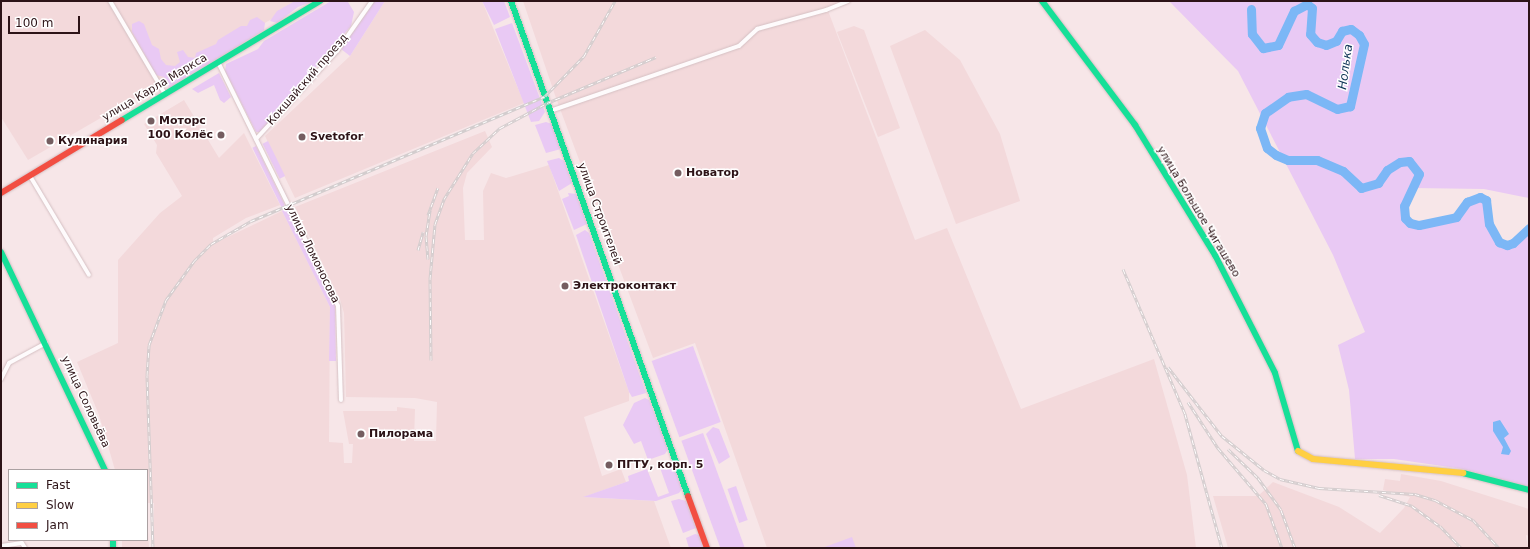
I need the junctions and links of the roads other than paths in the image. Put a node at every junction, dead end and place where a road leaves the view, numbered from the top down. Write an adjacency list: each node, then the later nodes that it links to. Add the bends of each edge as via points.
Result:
1 (110, 1): 8 (street)
2 (320, 1): 7 (street, улица Карла Маркса)
3 (372, 1): 10 (street, Кокшайский проезд, via 337,50)
4 (511, 1): 9 (street, улица Строителей)
5 (848, 1): 9 (street, via 826,10 757,29 739,46)
6 (1042, 1): 19 (street, улица Большое Чигашево, via 1135,125 1215,255 1275,373 1299,453 1313,459 1458,472)
7 (218, 62): 8 (street, улица Карла Маркса); 10 (street, улица Ломоносова)
8 (166, 94): 11 (street, улица Карла Маркса)
9 (550, 111): 22 (street, улица Строителей)
10 (256, 139): 17 (street, улица Ломоносова, via 338,306)
11 (30, 176): 12 (street, улица Карла Маркса); 14 (street)
12 (1, 193)
13 (1, 252): 15 (street, улица Соловьёва)
14 (90, 275)
15 (46, 343): 16 (street, via 9,363); 18 (street, улица Соловьёва)
16 (1, 379)
17 (341, 400)
18 (105, 469)
19 (1529, 490)
20 (1, 546): 21 (street, via 22,543)
21 (25, 548)
22 (707, 548)

